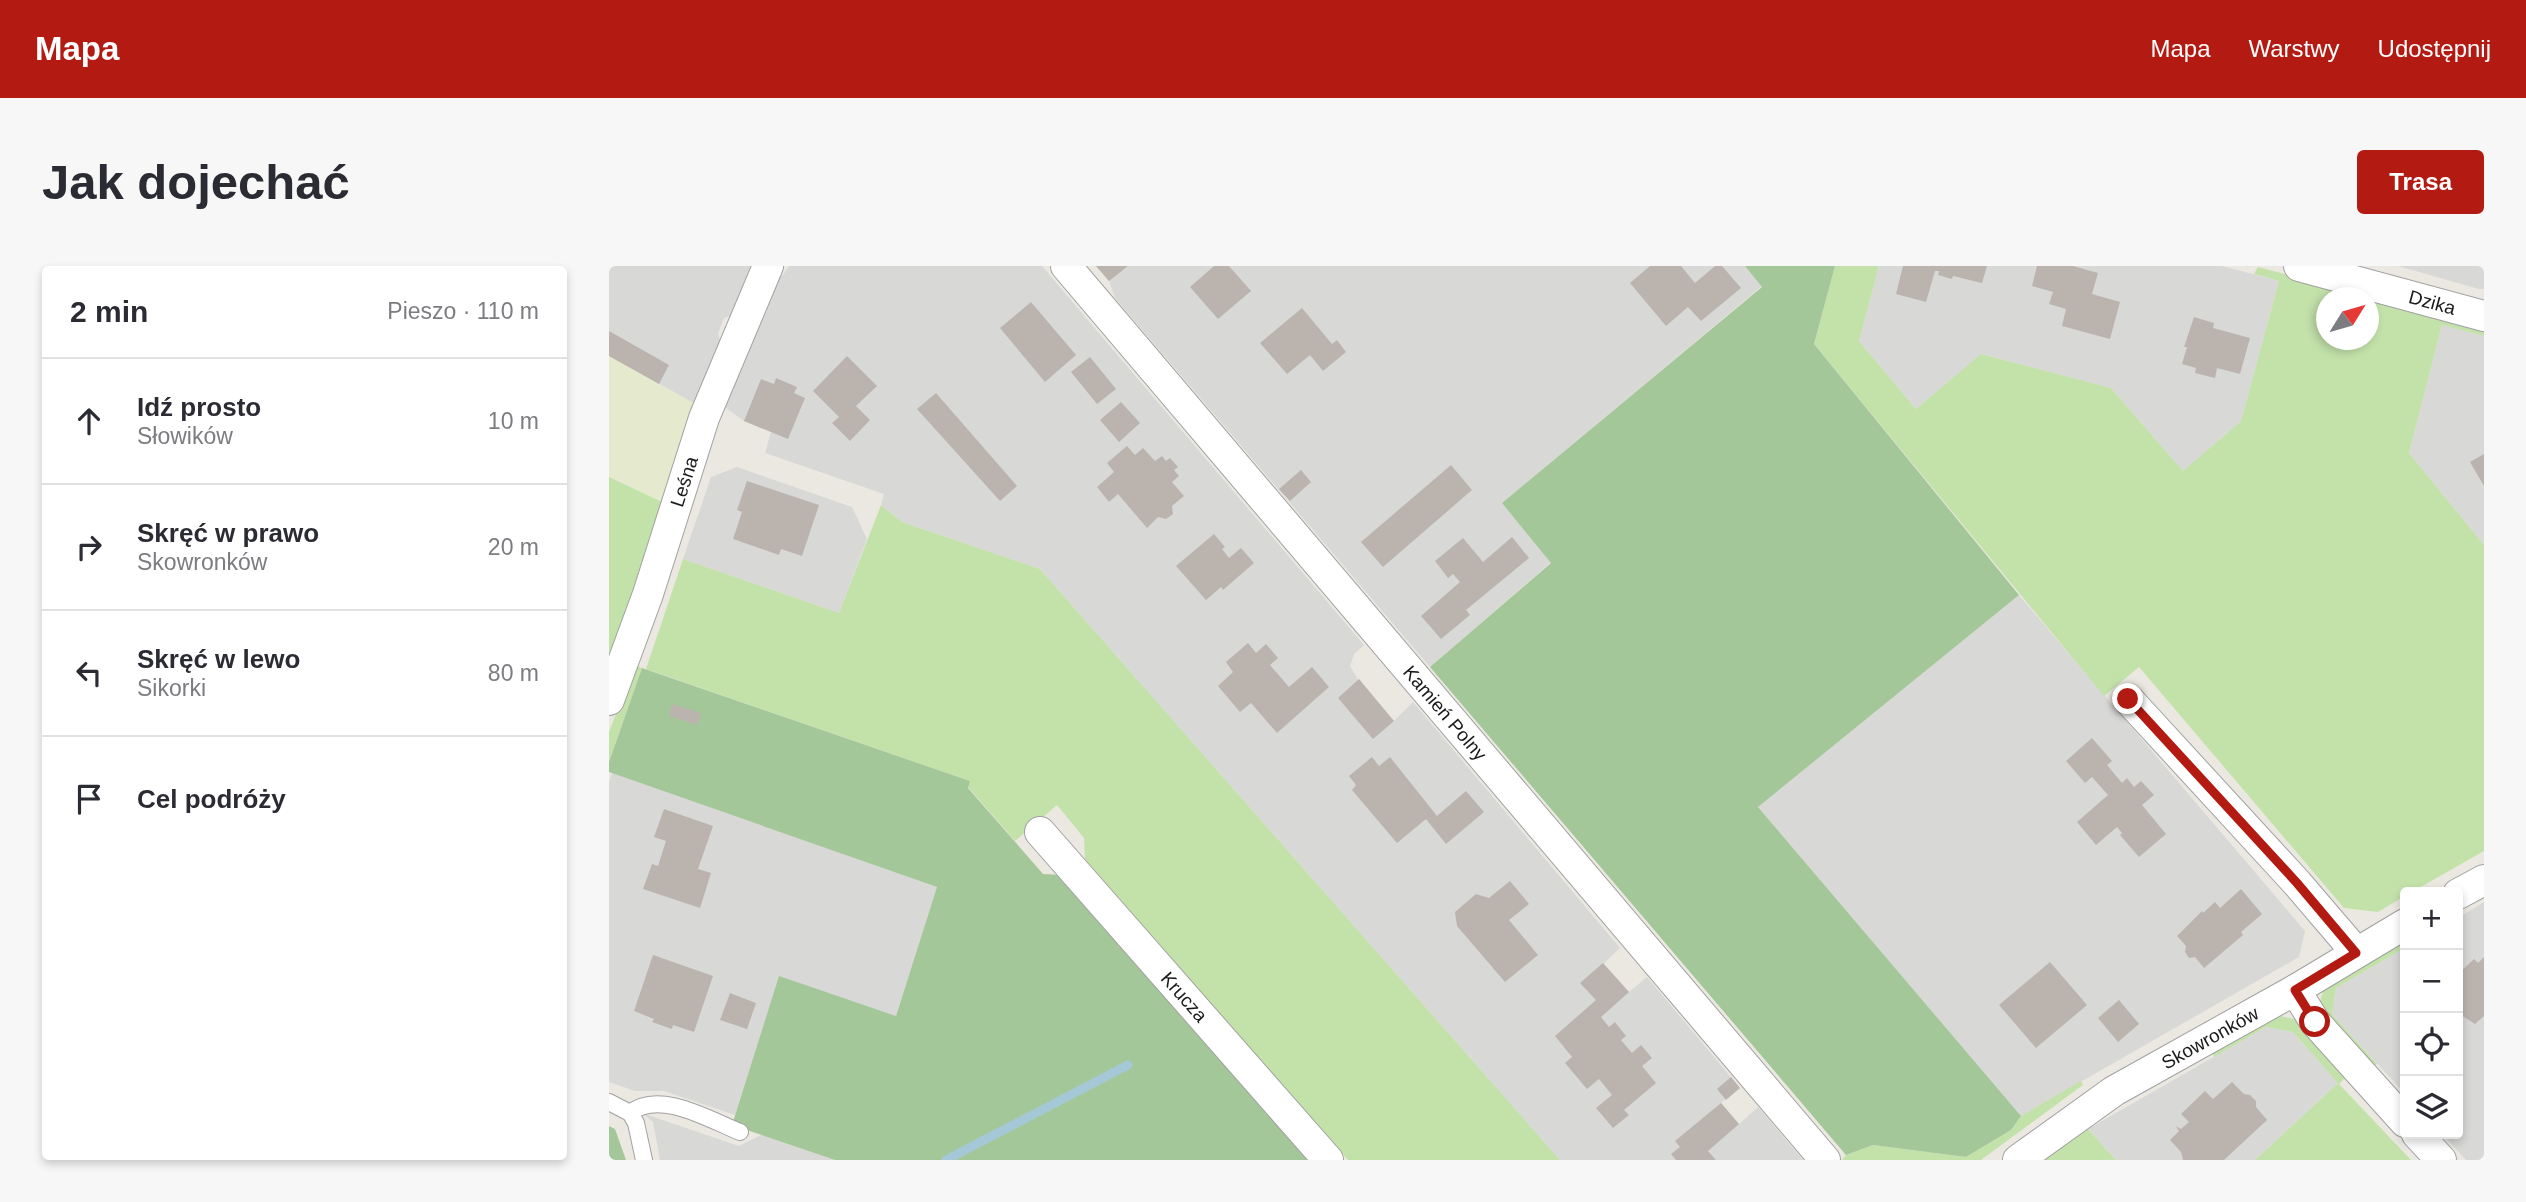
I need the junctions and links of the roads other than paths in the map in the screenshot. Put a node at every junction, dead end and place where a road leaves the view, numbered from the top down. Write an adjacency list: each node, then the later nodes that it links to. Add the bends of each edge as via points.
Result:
1 (768, 266): 6 (street, Leśna, via 704,418)
2 (1066, 266): 20 (street, Kamień Polny)
3 (2299, 266): 4 (street, Dzika)
4 (2484, 316)
5 (2128, 699): 11 (street)
6 (609, 700)
7 (1040, 832): 19 (street, Krucza)
8 (2484, 880): 9 (street)
9 (2463, 891)
10 (2400, 927): 11 (street, Skowronków)
11 (2356, 953): 12 (street, Skowronków)
12 (2295, 990): 15 (street, via 2315,1022); 21 (street, Skowronków, via 2114,1091)
13 (609, 1102): 14 (lane)
14 (630, 1113): 16 (lane, via 638,1106 669,1104); 18 (lane)
15 (2400, 1116)
16 (740, 1132)
17 (2422, 1139): 22 (street)
18 (644, 1160)
19 (1328, 1160)
20 (1825, 1160)
21 (2018, 1160)
22 (2441, 1160)

